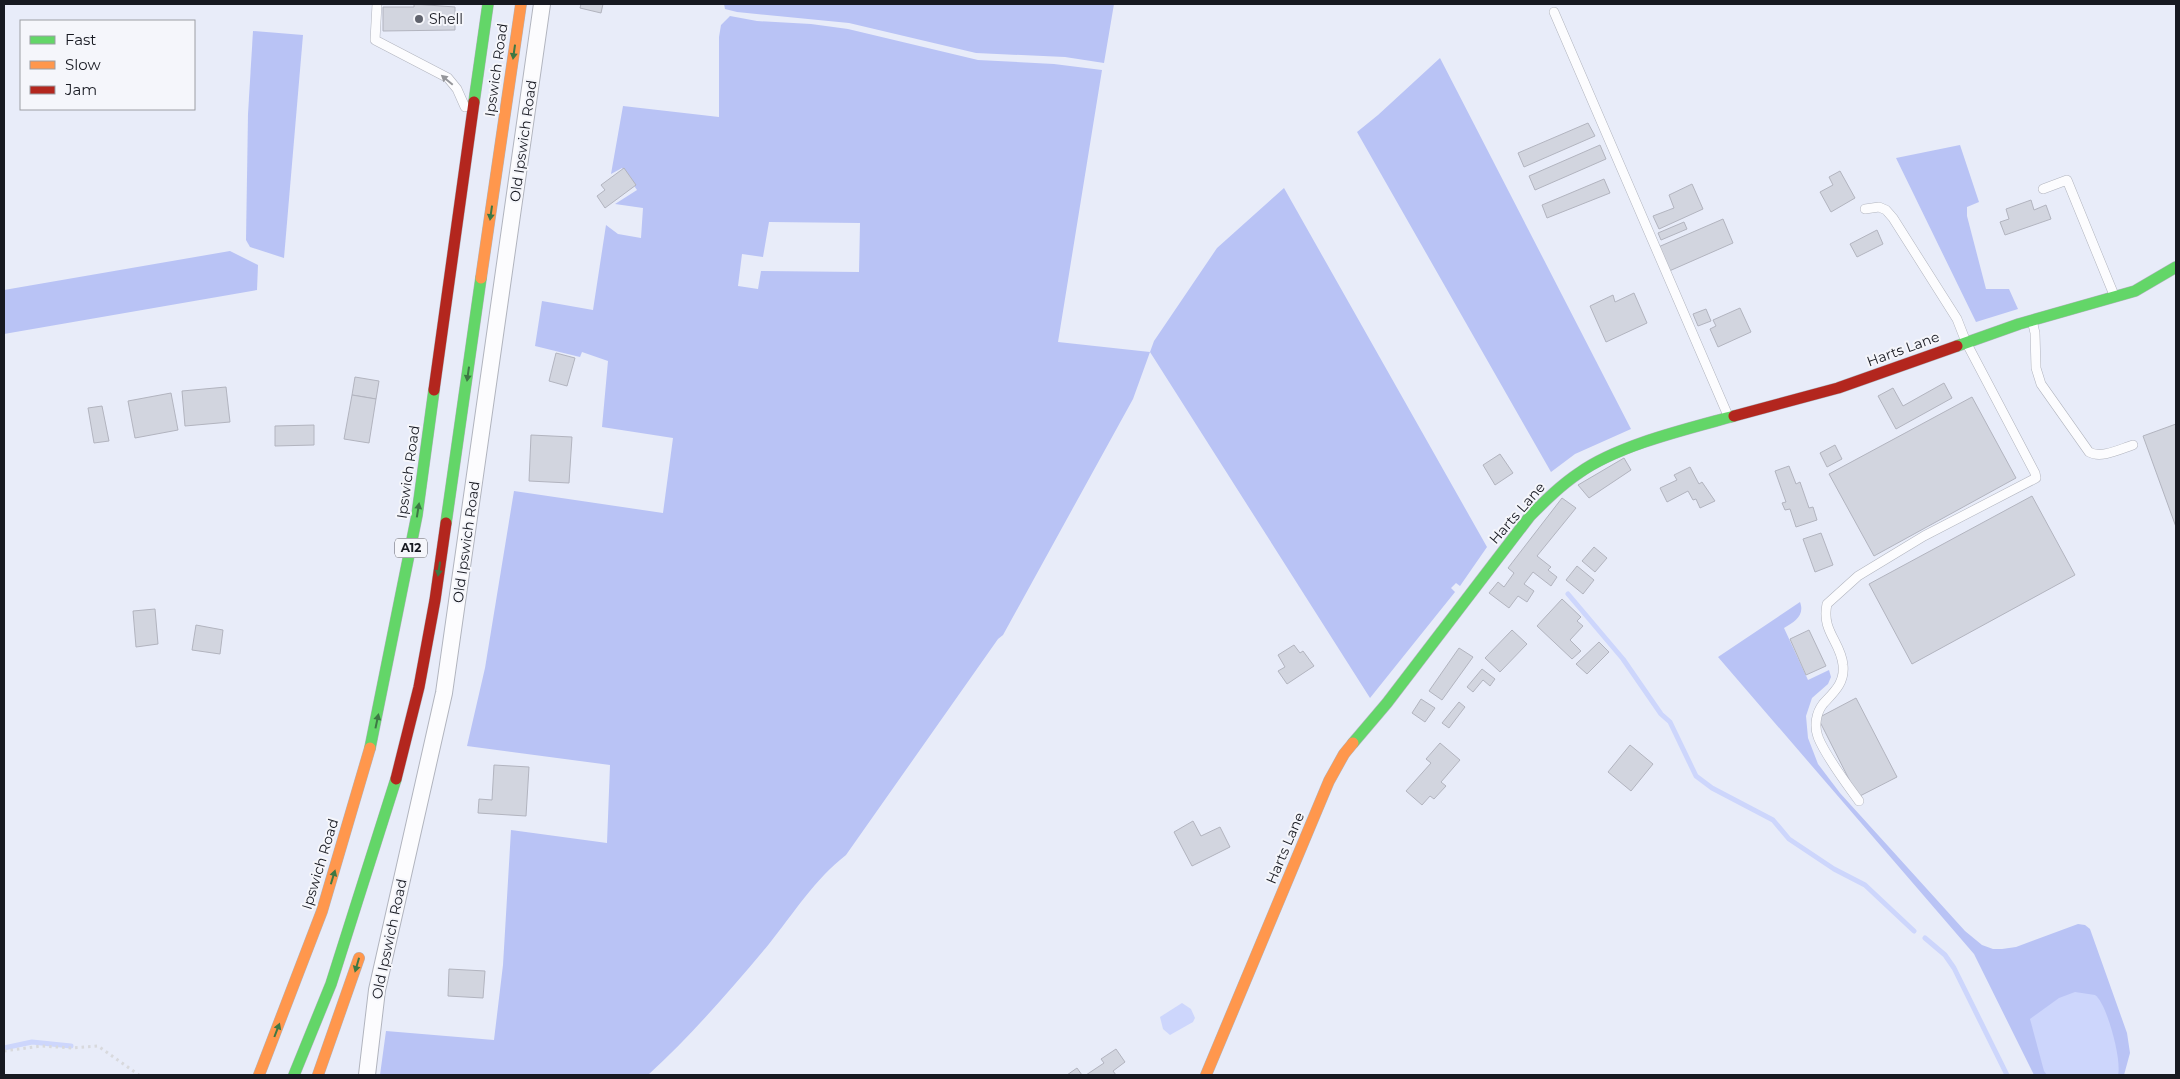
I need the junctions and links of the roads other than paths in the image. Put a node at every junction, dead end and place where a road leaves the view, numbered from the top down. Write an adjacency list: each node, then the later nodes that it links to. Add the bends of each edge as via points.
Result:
1 (377, 4): 6 (lane, one-way to 1, via 448,78 375,40)
2 (488, 4): 6 (main road, Ipswich Road / A12)
3 (521, 4): 15 (main road, Ipswich Road / A12, one-way to 15, via 435,600 419,687)
4 (542, 4): 22 (street, Old Ipswich Road, via 444,693 377,990)
5 (1554, 12): 13 (lane)
6 (472, 121): 19 (main road, Ipswich Road / A12, one-way to 6, via 322,911 372,746 417,515)
7 (2043, 189): 10 (lane, via 2067,180)
8 (1865, 209): 12 (lane, via 1879,207 1893,218 1956,319)
9 (2176, 267): 10 (main road, Harts Lane, via 2135,291)
10 (2115, 296): 11 (main road, Harts Lane)
11 (2032, 320): 12 (main road, Harts Lane); 14 (lane, via 2036,368 2041,384 2089,452 2103,454)
12 (1966, 342): 13 (main road, Harts Lane, via 1838,388); 16 (lane, via 2036,478 1924,536 1866,571 1827,604 1826,625 1844,668 1838,689 1817,714 1818,736)
13 (1729, 418): 23 (main road, Harts Lane, via 1673,433 1604,458 1580,472 1530,516 1344,754 1329,781)
14 (2133, 445)
15 (395, 782): 17 (main road, A12); 20 (main road, Ipswich Road / A12, via 331,984)
16 (1859, 801)
17 (395, 818)
18 (361, 949): 21 (main road, one-way to 21)
19 (259, 1075)
20 (294, 1075)
21 (318, 1075)
22 (367, 1075)
23 (1206, 1075)

